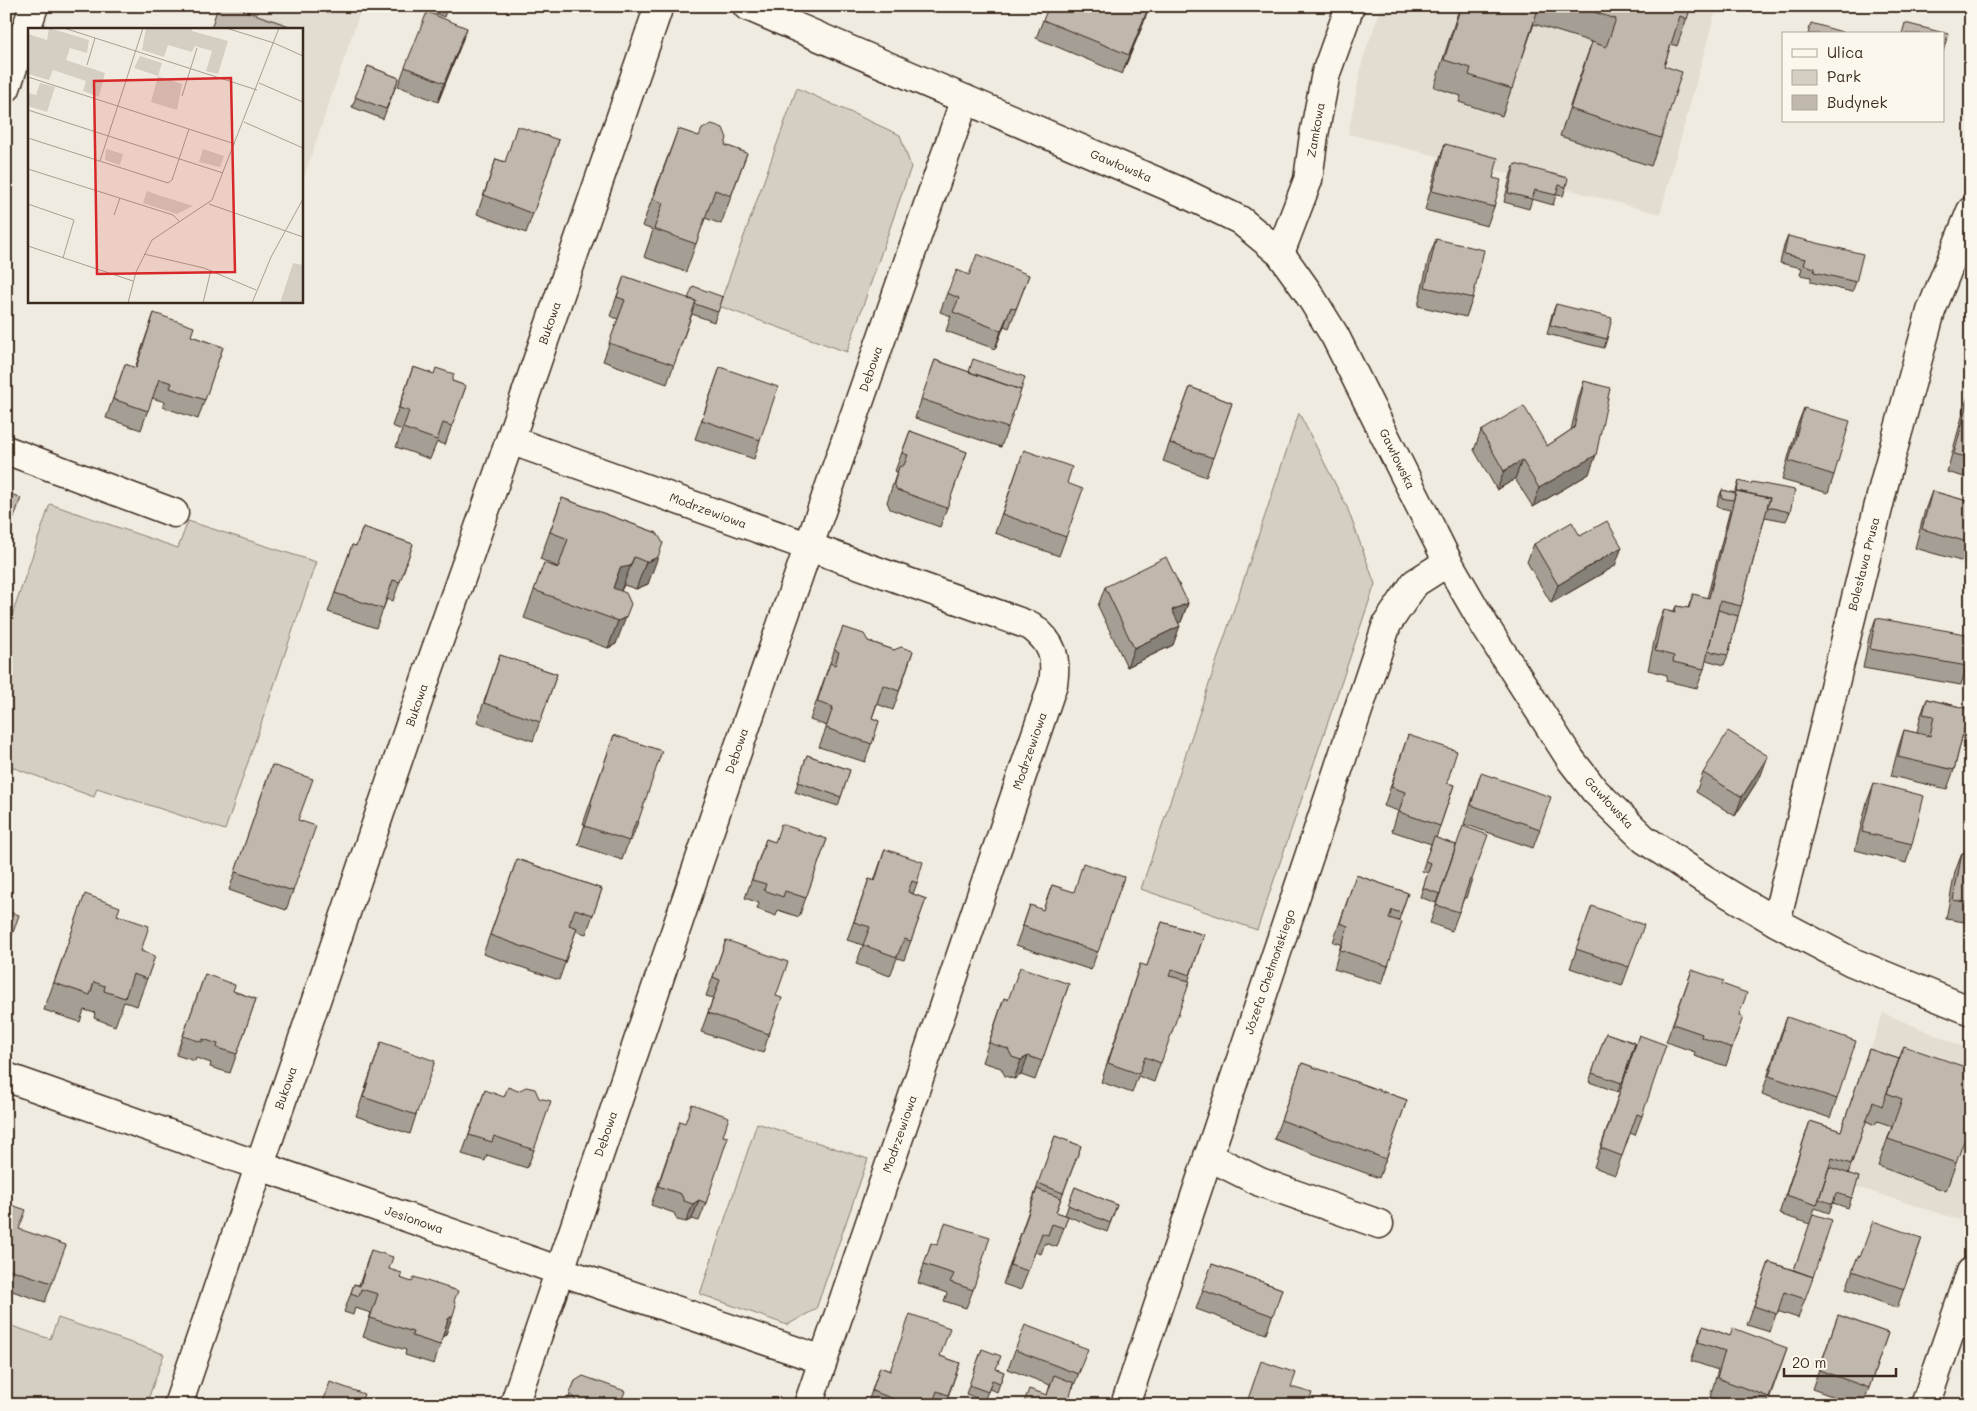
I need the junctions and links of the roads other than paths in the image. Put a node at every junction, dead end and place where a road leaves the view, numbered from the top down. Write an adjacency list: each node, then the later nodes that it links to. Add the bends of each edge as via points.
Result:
1 (34, 6): 5 (street)
2 (659, 6): 10 (street, Bukowa)
3 (747, 6): 6 (street, Gawłowska)
4 (1350, 6): 9 (street, Zamkowa, via 1326,73 1308,180)
5 (6, 88)
6 (965, 100): 9 (street, Gawłowska, via 1240,220); 13 (street, Dębowa)
7 (1971, 211): 8 (street, Bolesława Prusa)
8 (1965, 243): 15 (street, Bolesława Prusa, via 1932,311 1887,472)
9 (1280, 253): 14 (street, Gawłowska, via 1335,336)
10 (510, 440): 13 (street, Modrzewiowa); 19 (street, Bukowa)
11 (6, 450): 12 (street)
12 (174, 513)
13 (808, 547): 21 (street, Dębowa); 23 (street, Modrzewiowa, via 1031,626 1041,633 1056,666 1050,693)
14 (1448, 562): 15 (street, Gawłowska, via 1571,760 1595,791 1644,839); 18 (street, Józefa Chełmońskiego, via 1415,583 1387,624)
15 (1776, 922): 16 (street, Gawłowska, via 1852,962)
16 (1971, 1011)
17 (6, 1077): 19 (street, Jesionowa)
18 (1208, 1156): 20 (street, via 1260,1182); 27 (street, Józefa Chełmońskiego)
19 (259, 1166): 21 (street, Jesionowa); 24 (street, Bukowa)
20 (1379, 1224)
21 (560, 1271): 23 (street, Jesionowa); 25 (street, Dębowa)
22 (1971, 1272): 28 (street)
23 (823, 1360): 26 (street, Modrzewiowa)
24 (178, 1405)
25 (514, 1405)
26 (808, 1405)
27 (1125, 1405)
28 (1925, 1405)

